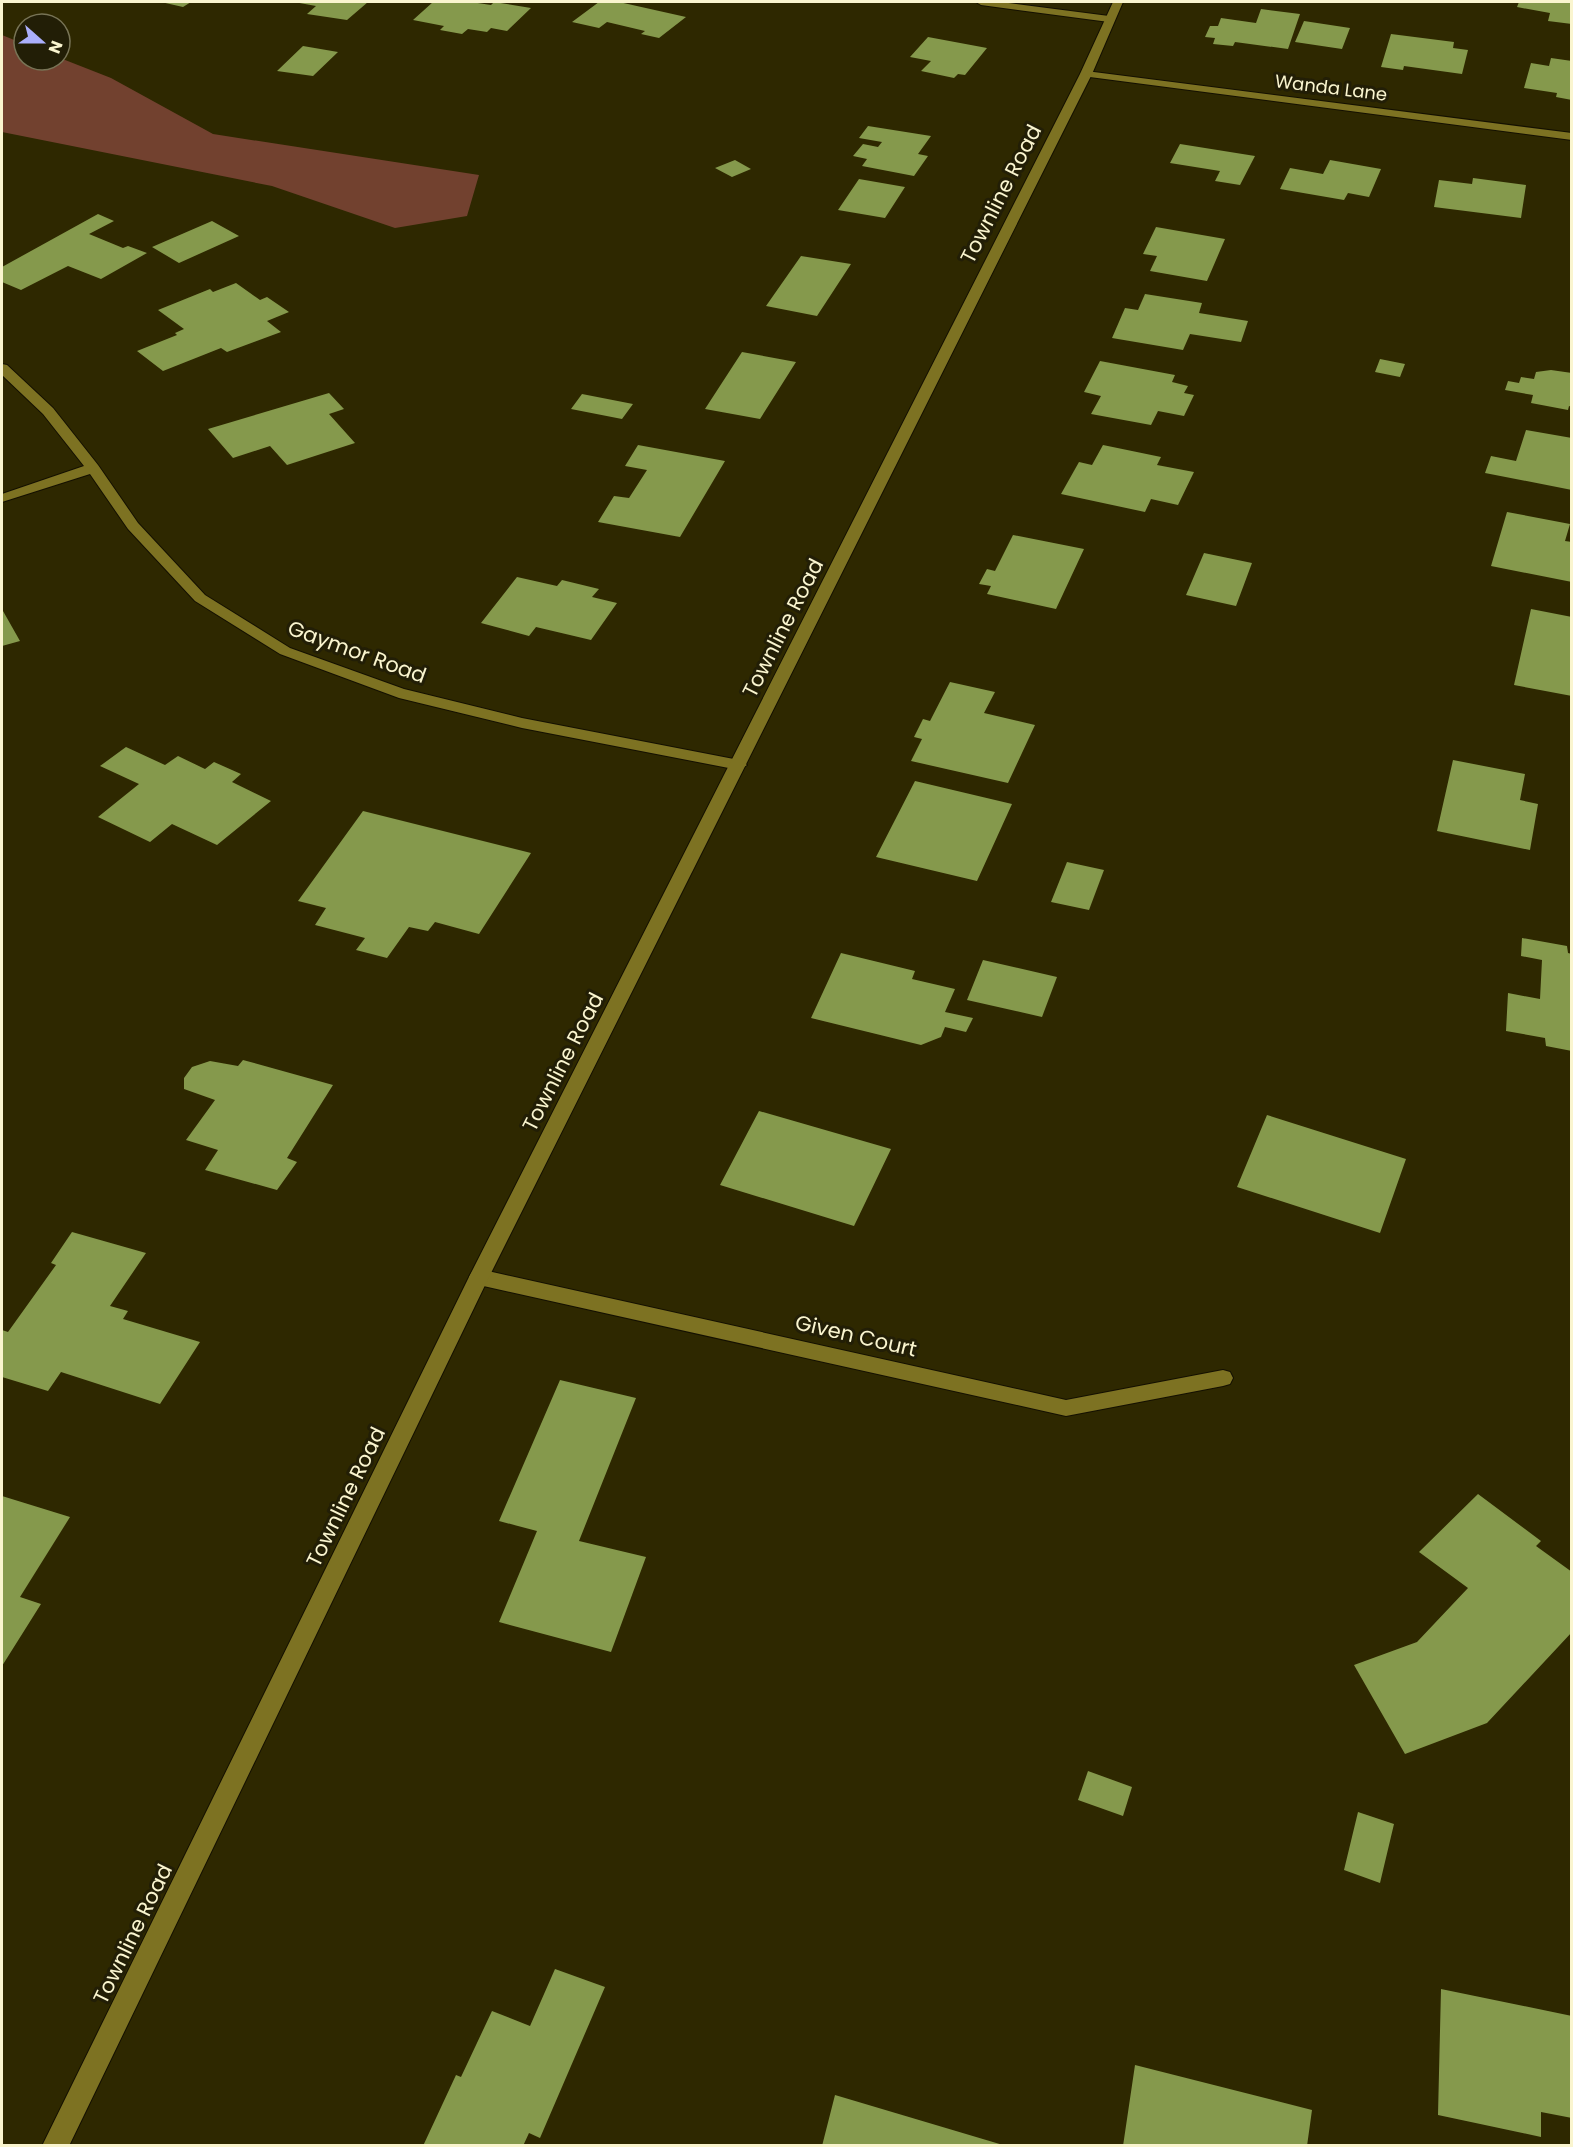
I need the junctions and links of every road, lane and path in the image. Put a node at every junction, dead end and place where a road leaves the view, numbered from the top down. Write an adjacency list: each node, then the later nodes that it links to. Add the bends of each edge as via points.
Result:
1 (981, 2): 3 (street)
2 (1118, 2): 3 (street, Townline Road)
3 (1109, 19): 4 (street, Townline Road)
4 (1086, 74): 5 (street, Wanda Lane); 9 (street, Townline Road)
5 (1572, 137)
6 (2, 368): 7 (street, Gaymor Road, via 48,411)
7 (93, 468): 8 (street); 9 (street, Gaymor Road, via 133,526 201,598 285,651 399,693 522,723)
8 (2, 498)
9 (739, 765): 10 (street, Townline Road)
10 (479, 1276): 11 (street, Given Court, via 1066,1408); 12 (street, Townline Road)
11 (1223, 1378)
12 (55, 2145)

